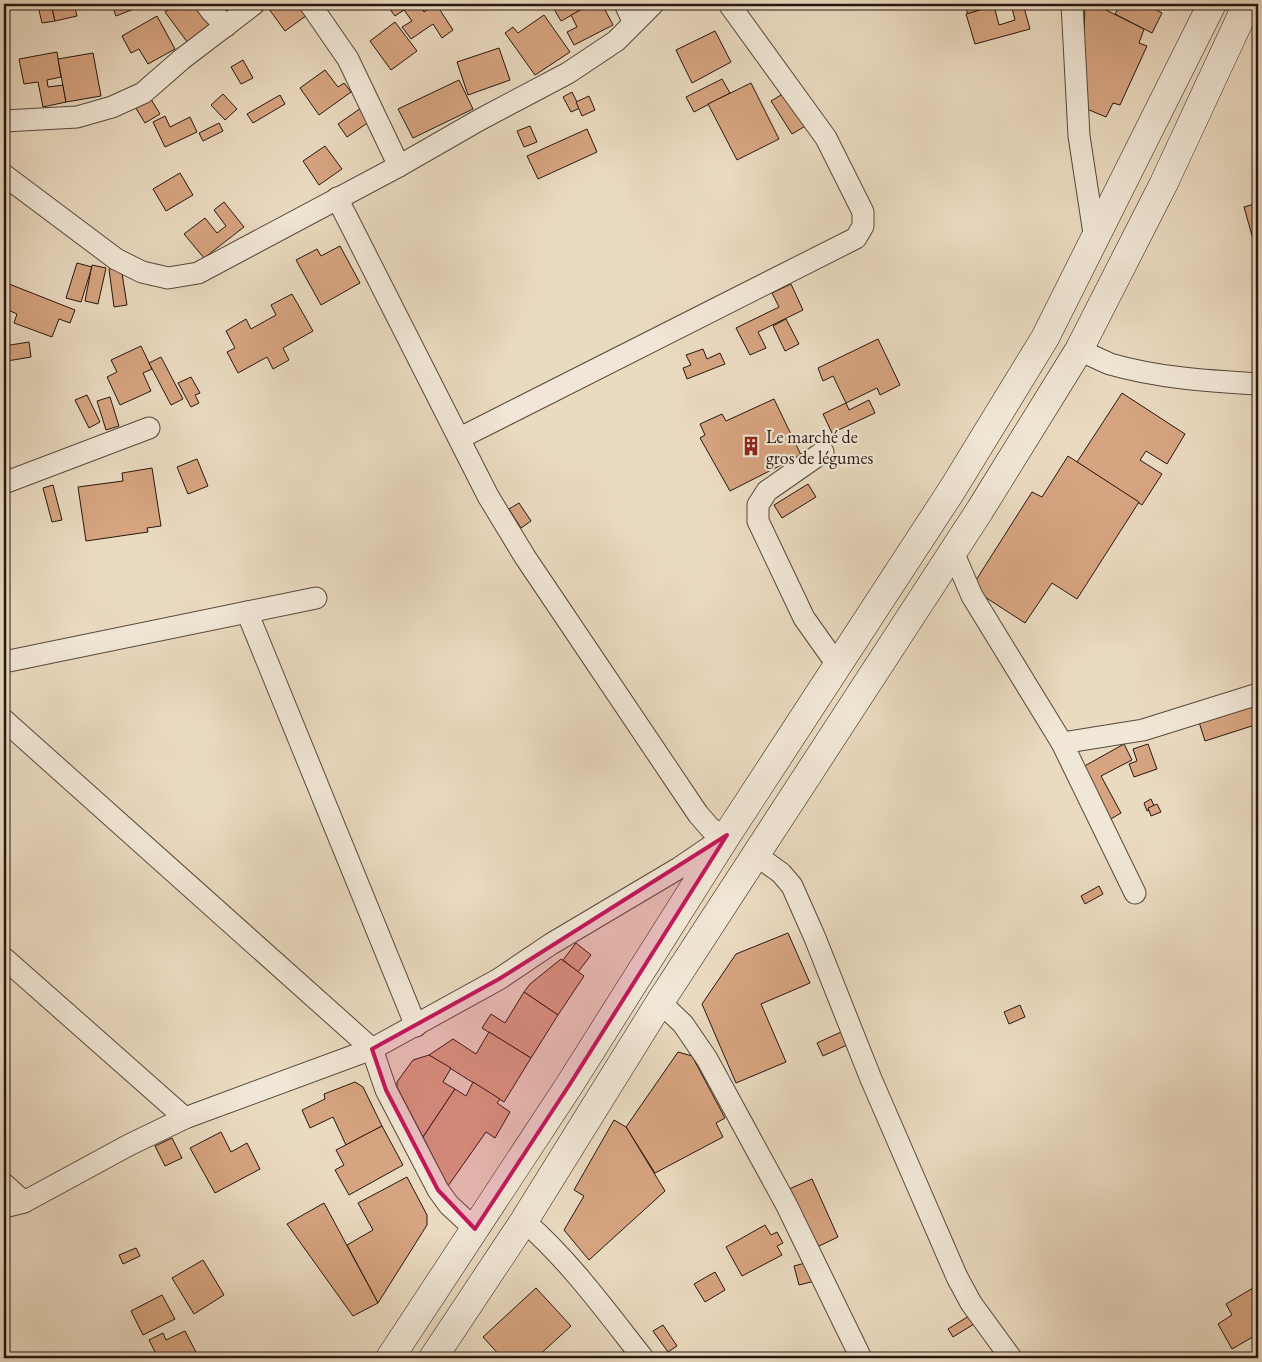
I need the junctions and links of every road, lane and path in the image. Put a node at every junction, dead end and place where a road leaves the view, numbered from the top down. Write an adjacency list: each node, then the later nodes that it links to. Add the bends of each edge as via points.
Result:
1 (206, 4): 11 (street)
2 (254, 4): 11 (street)
3 (310, 4): 13 (street, via 348,59)
4 (625, 4): 10 (street)
5 (654, 4): 10 (street)
6 (729, 4): 20 (street, via 826,138 863,212 863,226 856,238)
7 (1072, 4): 16 (street, via 1079,136)
8 (1212, 4): 16 (main road)
9 (1247, 4): 17 (main road, via 1164,183)
10 (634, 23): 13 (street, via 616,41 568,73)
11 (226, 26): 12 (street, via 143,93 112,107 77,117)
12 (4, 121)
13 (399, 166): 15 (street)
14 (4, 175): 15 (street, via 116,260 142,272 168,278 198,273)
15 (337, 198): 20 (street)
16 (1095, 240): 27 (main road, via 1040,346)
17 (1079, 350): 18 (street, via 1108,363 1139,371); 23 (main road)
18 (1258, 384)
19 (149, 428): 22 (street)
20 (460, 438): 31 (street, via 488,496 525,557 692,806 711,829)
21 (823, 452): 27 (street, via 767,491 758,505 758,521 804,618)
22 (4, 483)
23 (953, 552): 30 (street, via 972,596); 32 (main road)
24 (316, 598): 25 (street)
25 (247, 612): 26 (street); 36 (street)
26 (4, 662)
27 (838, 666): 31 (main road)
28 (1258, 694): 30 (street, via 1143,730)
29 (4, 720): 37 (street)
30 (1062, 743): 33 (street)
31 (727, 835): 32 (main road); 36 (street, via 499,979); 43 (main road)
32 (756, 855): 35 (main road); 48 (street, via 782,873 792,886 957,1277 971,1303)
33 (1135, 893)
34 (4, 958): 38 (street)
35 (660, 1002): 42 (main road); 47 (street, via 683,1024 707,1059 786,1204)
36 (416, 1026): 37 (street)
37 (372, 1049): 38 (street); 43 (street, via 386,1090 438,1190 449,1206)
38 (185, 1118): 40 (street)
39 (4, 1184): 40 (street)
40 (24, 1202): 41 (street)
41 (4, 1207)
42 (524, 1221): 45 (main road); 46 (street, via 594,1296)
43 (474, 1229): 44 (main road)
44 (390, 1358)
45 (433, 1358)
46 (643, 1358)
47 (861, 1358)
48 (1010, 1358)

